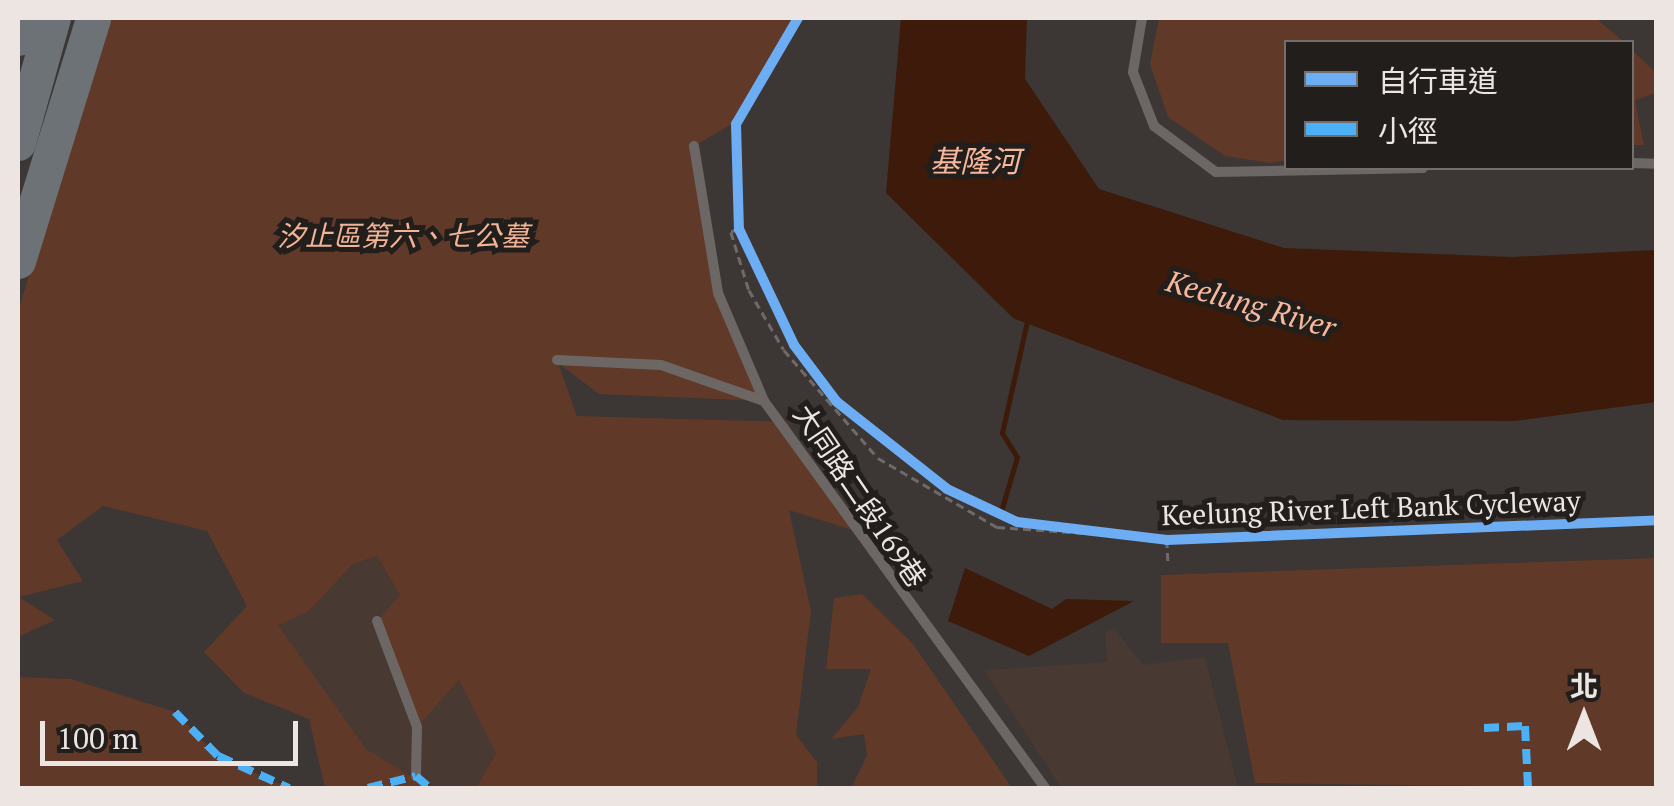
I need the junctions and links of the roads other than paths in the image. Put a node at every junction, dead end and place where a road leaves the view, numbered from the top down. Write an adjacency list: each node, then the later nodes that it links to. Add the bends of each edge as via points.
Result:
1 (23, 18): 5 (highway)
2 (53, 18): 6 (highway)
3 (93, 18): 9 (highway)
4 (1142, 18): 8 (lane, via 1133,72 1154,126 1216,172)
5 (18, 38)
6 (18, 143)
7 (694, 146): 11 (lane, via 718,293)
8 (1320, 170)
9 (18, 261)
10 (558, 360): 11 (lane, 大同路二段169巷, via 661,366)
11 (764, 401): 14 (lane, 大同路二段169巷)
12 (377, 621): 13 (lane, via 416,727)
13 (416, 776)
14 (1044, 788)

